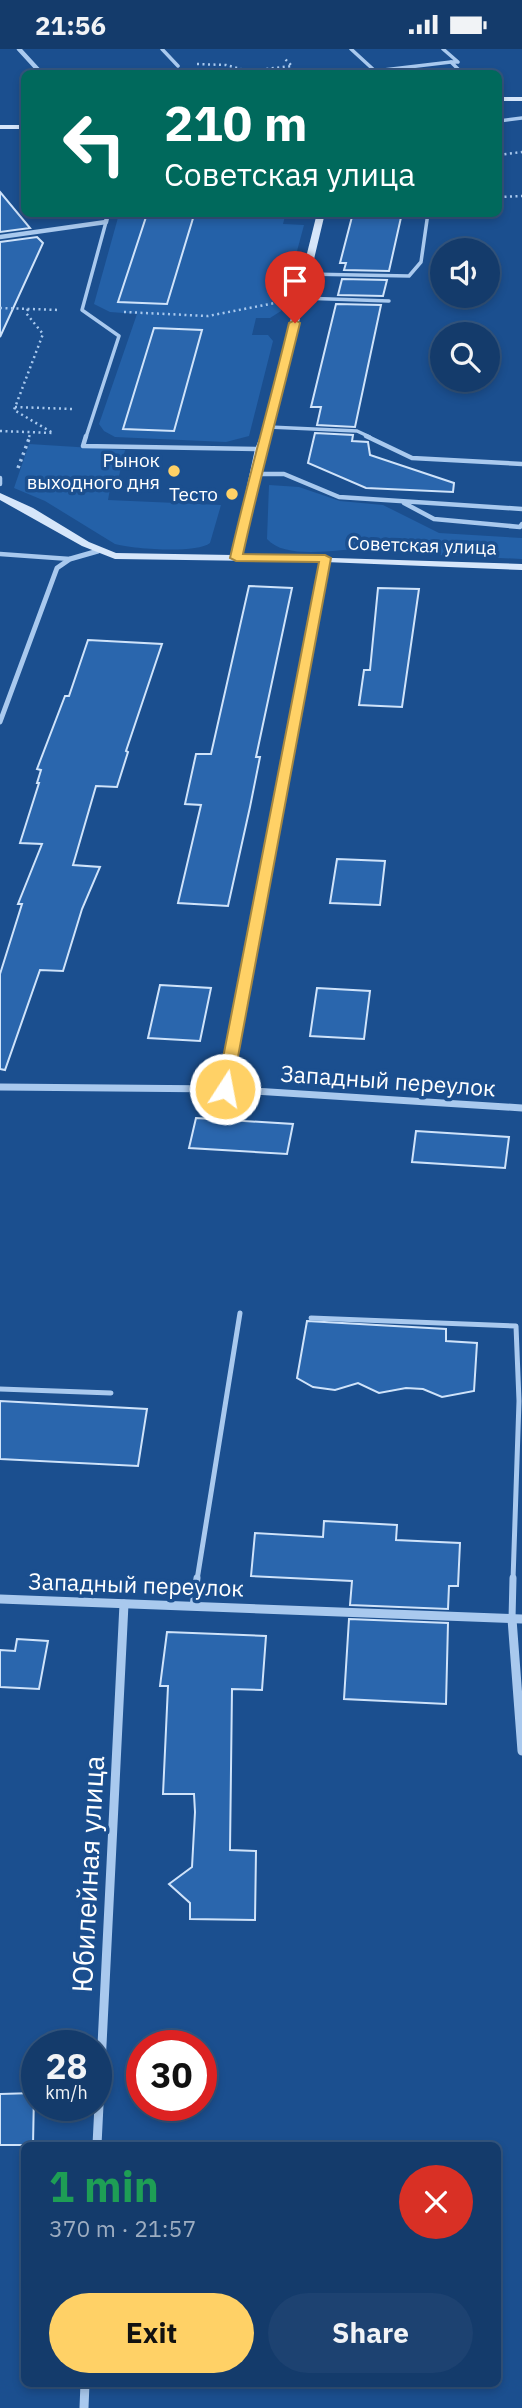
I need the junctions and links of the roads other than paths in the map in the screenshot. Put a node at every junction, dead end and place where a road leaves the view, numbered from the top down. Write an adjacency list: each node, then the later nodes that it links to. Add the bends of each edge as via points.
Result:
1 (19, 49): 7 (street)
2 (162, 49): 6 (lane)
3 (351, 49): 8 (lane)
4 (443, 49): 5 (lane, via 458,62)
5 (451, 62): 9 (lane); 10 (lane)
6 (178, 66)
7 (38, 70)
8 (374, 70)
9 (383, 70)
10 (459, 70)
11 (502, 99): 12 (street)
12 (522, 99)
13 (522, 118): 14 (lane)
14 (502, 121)
15 (0, 127): 16 (street)
16 (21, 127)
17 (107, 217): 20 (street)
18 (319, 217): 22 (street)
19 (427, 217): 22 (lane, via 421,262 410,276)
20 (106, 222): 21 (street); 26 (lane, via 82,310 119,337 83,446)
21 (0, 237)
22 (306, 274): 23 (street)
23 (301, 298): 24 (lane); 25 (street)
24 (389, 301)
25 (269, 427): 26 (street); 27 (lane, via 357,431 412,458)
26 (260, 449): 28 (street)
27 (522, 464)
28 (255, 474): 30 (lane, via 284,474 339,497); 35 (street)
29 (0, 496): 33 (street, Советская улица, via 29,508)
30 (401, 502): 31 (lane); 32 (lane, via 434,519)
31 (522, 509)
32 (522, 524)
33 (98, 551): 35 (street, Советская улица, via 115,556); 37 (street)
34 (0, 554): 37 (lane)
35 (236, 558): 36 (street, Советская улица)
36 (325, 558): 38 (street, Советская улица); 43 (street)
37 (70, 559): 40 (street, via 57,568)
38 (522, 567)
39 (0, 702): 40 (lane)
40 (8, 702): 41 (street)
41 (0, 722)
42 (0, 1087): 43 (street, Западный переулок)
43 (225, 1089): 44 (street, Западный переулок)
44 (522, 1108)
45 (240, 1313): 52 (lane)
46 (311, 1318): 49 (lane, via 516,1326)
47 (0, 1389): 48 (lane)
48 (111, 1393)
49 (521, 1401): 53 (lane)
50 (0, 1599): 51 (street, Западный переулок)
51 (124, 1604): 52 (street, Западный переулок); 55 (street, Юбилейная улица)
52 (193, 1606): 53 (street, Западный переулок)
53 (517, 1619): 54 (street)
54 (522, 1751)
55 (97, 2142)
56 (85, 2387): 57 (street)
57 (84, 2408)

